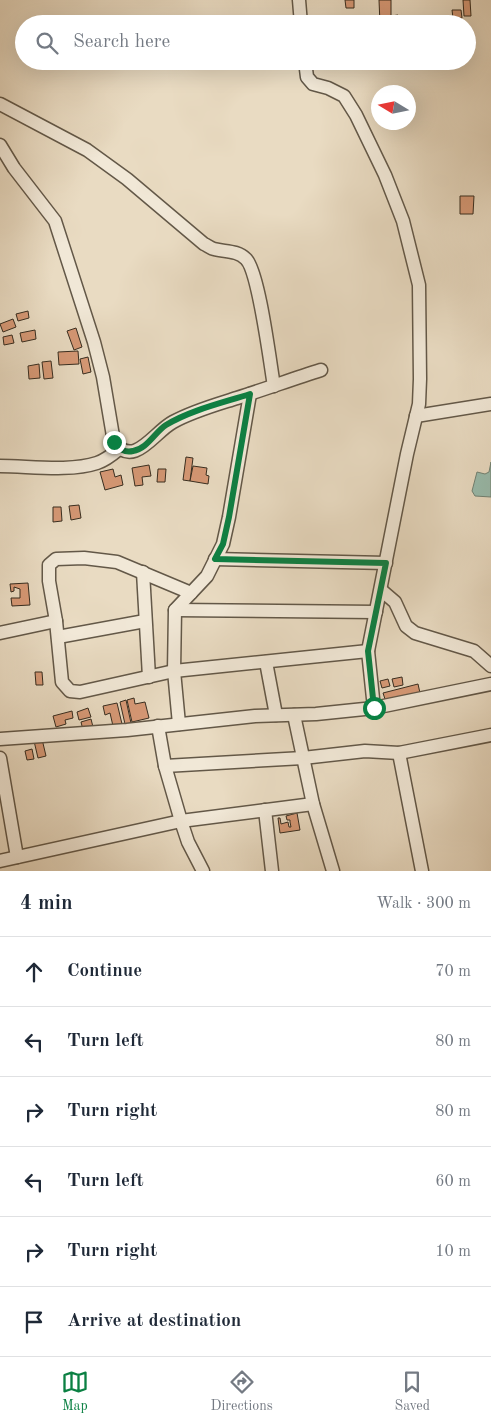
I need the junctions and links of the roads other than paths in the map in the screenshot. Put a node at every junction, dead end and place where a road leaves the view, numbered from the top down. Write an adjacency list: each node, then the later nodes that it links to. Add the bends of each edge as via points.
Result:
1 (299, 0): 2 (street)
2 (300, 15)
3 (306, 70): 10 (street, via 307,78 313,84 344,96 385,175 403,221 419,285 420,379)
4 (0, 104): 7 (street, via 87,150 204,244 248,260 256,278)
5 (0, 145): 11 (street, via 55,221 94,342 114,442)
6 (321, 370): 7 (street)
7 (274, 386): 8 (street)
8 (250, 394): 11 (street, via 188,414 164,426 136,451); 13 (street, via 229,517 223,544)
9 (491, 404): 10 (street)
10 (416, 416): 14 (street)
11 (120, 449): 12 (street, via 96,464 76,468)
12 (0, 466)
13 (215, 559): 14 (street); 17 (street, via 207,576)
14 (386, 563): 16 (street)
15 (143, 572): 17 (street); 20 (street, via 117,562 56,559 49,565 49,581); 21 (street)
16 (380, 590): 19 (street); 26 (street, via 395,602 406,626 415,633 474,651)
17 (191, 593): 18 (street)
18 (175, 610): 19 (street); 27 (street)
19 (376, 612): 24 (street)
20 (56, 621): 22 (street); 23 (street)
21 (145, 621): 23 (street); 28 (street)
22 (0, 633)
23 (58, 637): 28 (street, via 62,682 70,691 80,692)
24 (368, 651): 25 (street); 30 (street)
25 (266, 662): 27 (street); 31 (street)
26 (491, 666)
27 (174, 671): 28 (street); 33 (street)
28 (148, 677)
29 (491, 684): 30 (street)
30 (374, 708): 32 (street)
31 (276, 715): 32 (street); 33 (street)
32 (294, 715): 39 (street)
33 (179, 724): 34 (street)
34 (158, 726): 36 (street); 40 (street)
35 (491, 735): 37 (street)
36 (0, 739)
37 (399, 753): 39 (street, via 365,751); 49 (street)
38 (0, 758): 44 (street)
39 (303, 758): 40 (street); 41 (street)
40 (165, 766): 43 (street)
41 (313, 804): 42 (street); 48 (street)
42 (266, 810): 43 (street); 47 (street)
43 (181, 821): 44 (street); 46 (street)
44 (17, 857): 45 (street)
45 (0, 861)
46 (203, 871)
47 (272, 871)
48 (334, 871)
49 (422, 871)

